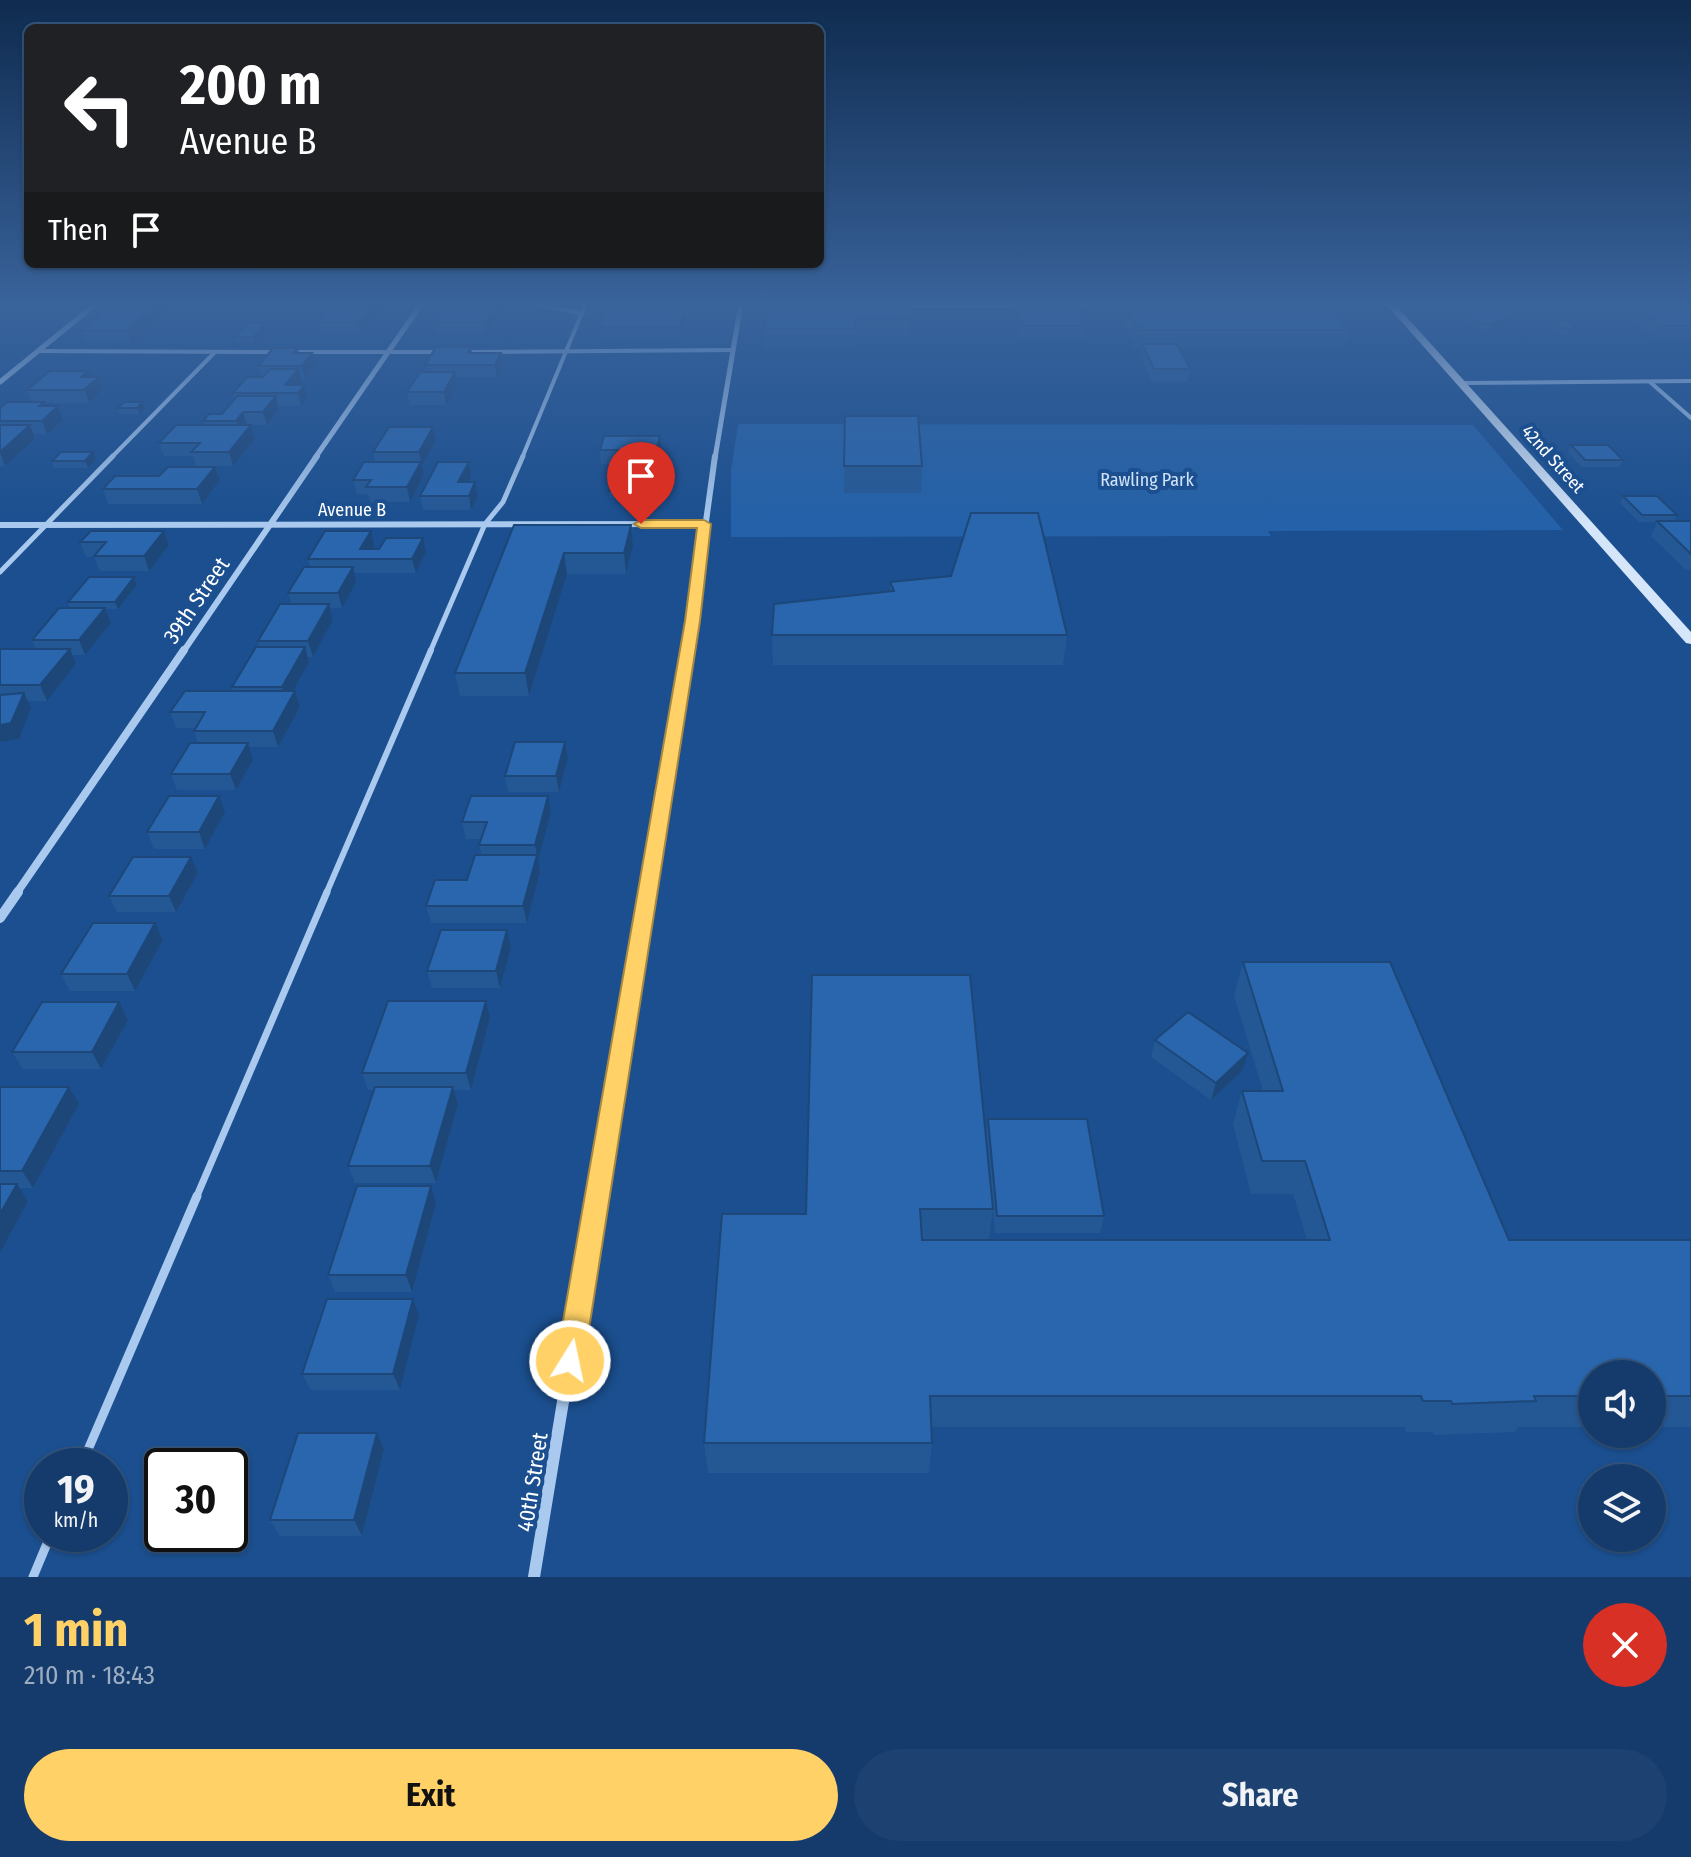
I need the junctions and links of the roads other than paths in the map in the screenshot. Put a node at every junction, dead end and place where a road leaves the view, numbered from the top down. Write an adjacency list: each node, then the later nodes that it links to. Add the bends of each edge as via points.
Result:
1 (191, 377): 14 (lane)
2 (371, 377): 10 (street, 39th Street)
3 (557, 377): 11 (lane, via 503,502)
4 (729, 377): 12 (street, 40th Street)
5 (1455, 377): 8 (street, 42nd Street)
6 (1691, 381): 7 (lane)
7 (1650, 382): 8 (lane); 9 (lane)
8 (1461, 383): 16 (street, 42nd Street)
9 (1691, 418)
10 (271, 524): 11 (street, Avenue B); 14 (street, Avenue B); 17 (street, 39th Street)
11 (485, 524): 12 (street, Avenue B); 18 (lane)
12 (704, 524): 21 (street, 40th Street, via 693,621)
13 (0, 525): 14 (street, Avenue B)
14 (45, 525): 15 (lane)
15 (0, 572)
16 (1691, 640)
17 (0, 918)
18 (89, 1448)
19 (43, 1552): 20 (lane)
20 (33, 1577)
21 (534, 1577)

